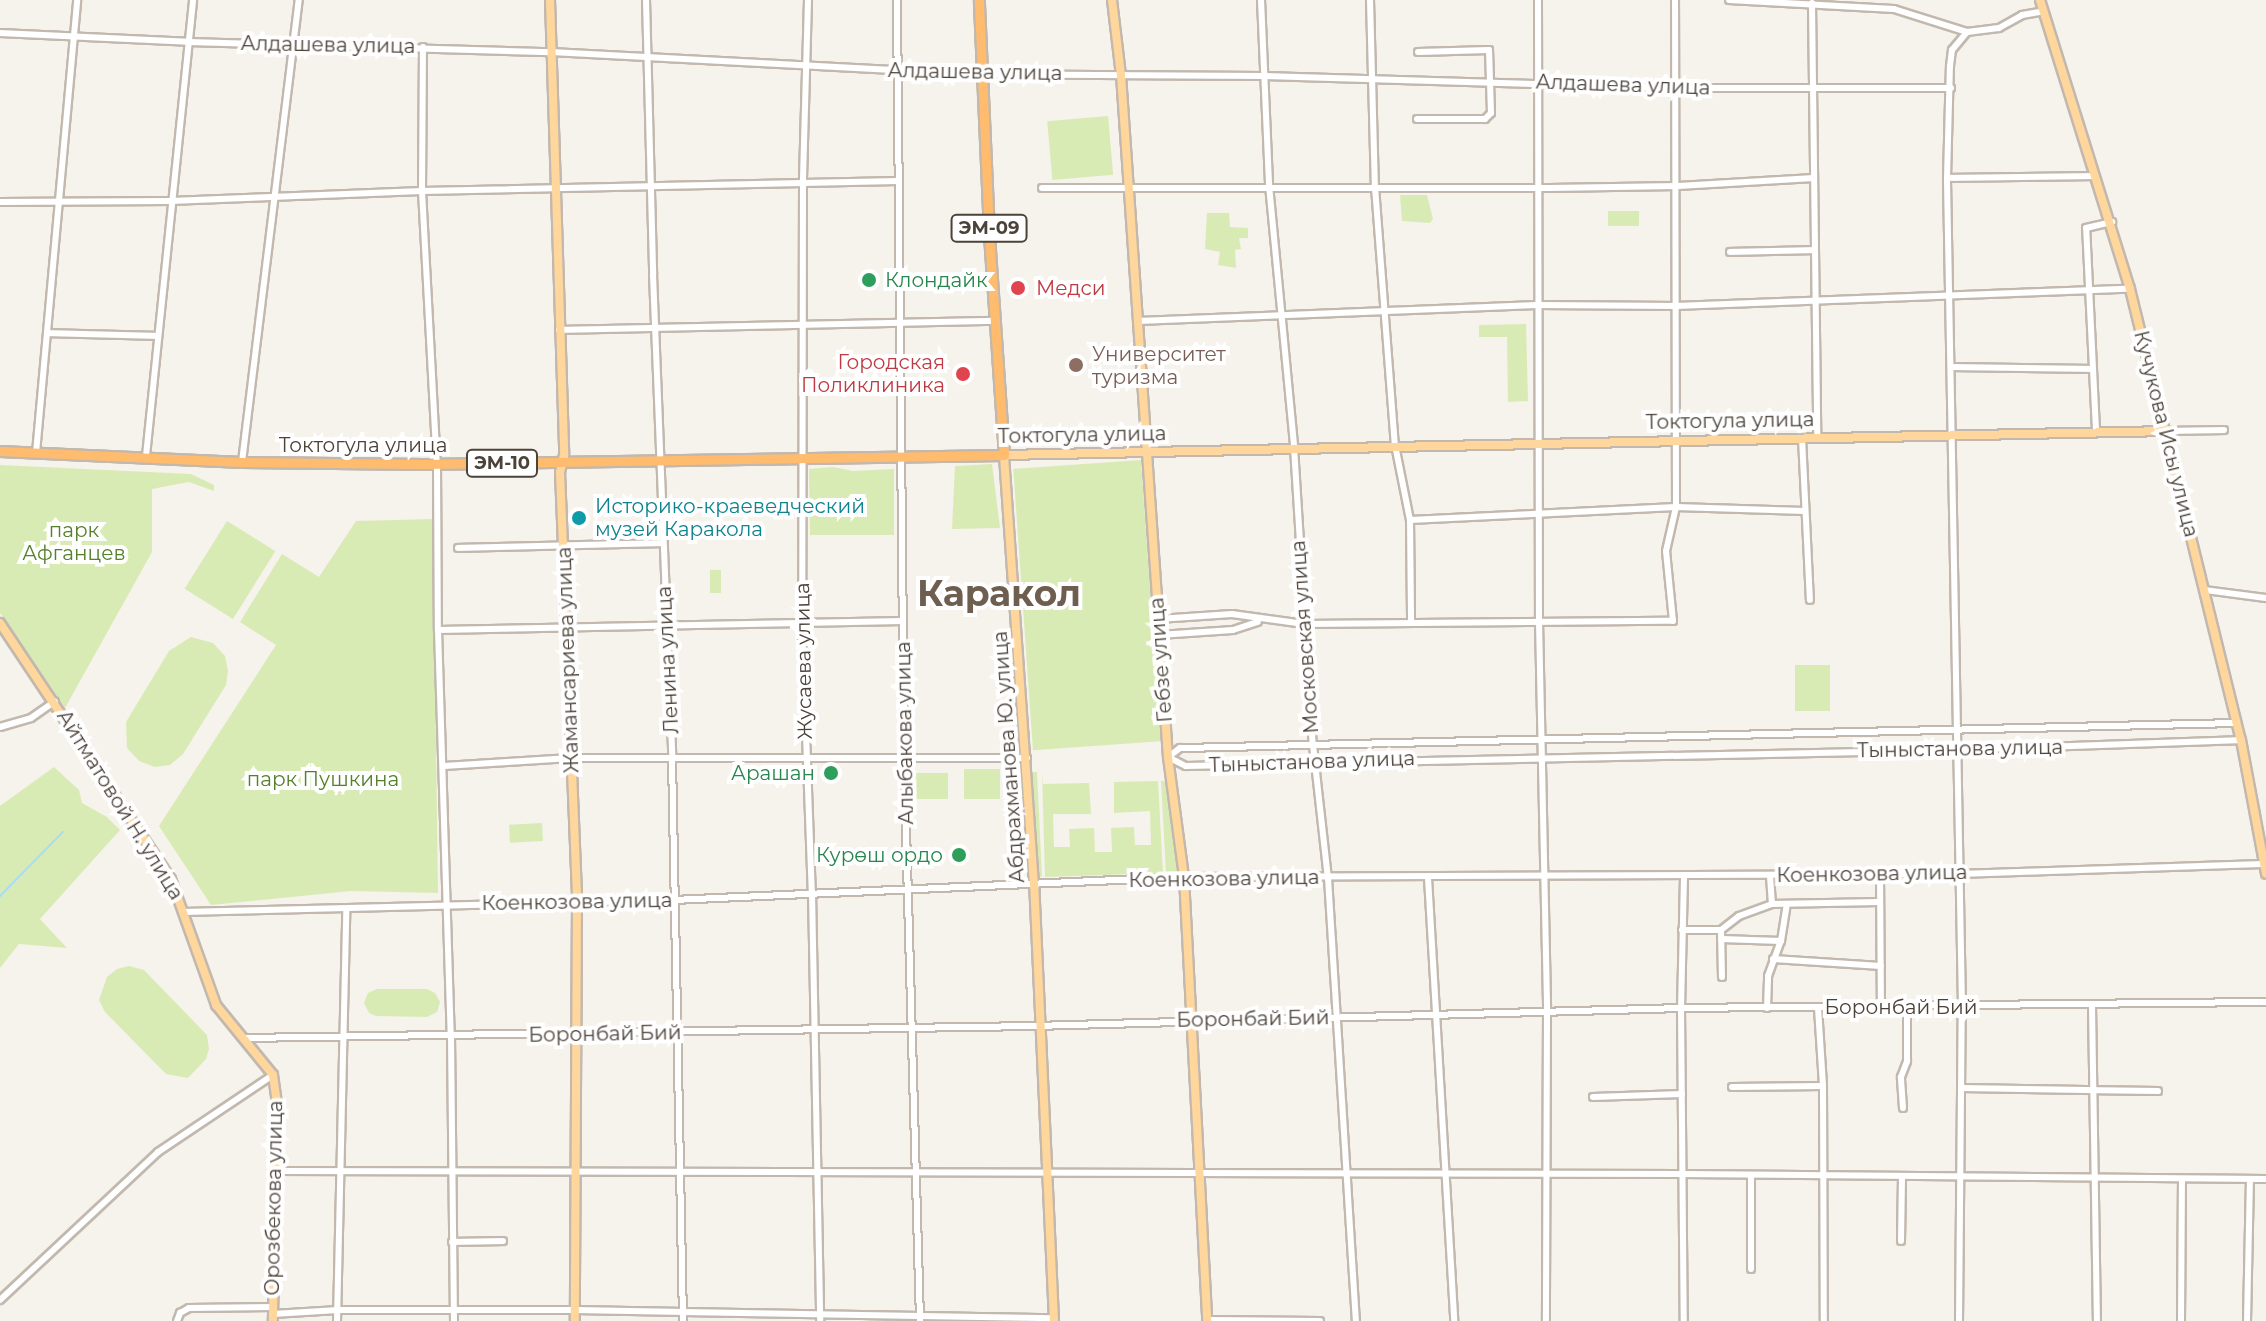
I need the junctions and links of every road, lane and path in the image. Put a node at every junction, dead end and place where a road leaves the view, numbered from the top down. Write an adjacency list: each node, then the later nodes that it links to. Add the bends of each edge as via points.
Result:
1 (77, 0): 20 (street)
2 (193, 0): 21 (street)
3 (299, 0): 22 (street)
4 (550, 0): 24 (main road, Жамансариева улица)
5 (646, 0): 26 (street, Ленина улица)
6 (808, 0): 27 (street, Жусаева улица)
7 (897, 0): 28 (street, Алыбакова улица)
8 (979, 0): 29 (highway, Абдрахманова Ю. улица / ЭМ-09)
9 (1112, 0): 30 (main road, Гебзе улица)
10 (1261, 0): 31 (street, Московская улица)
11 (1370, 0): 32 (street)
12 (1538, 0): 33 (street)
13 (1675, 0): 35 (street)
14 (1729, 0): 16 (street)
15 (2040, 0): 17 (main road, Кучукова Исы улица)
16 (1812, 3): 18 (street, via 1894,9); 36 (street)
17 (2044, 11): 18 (street, via 2022,15 1999,28); 39 (main road, Кучукова Исы улица)
18 (1967, 32): 37 (street, via 1952,50)
19 (0, 33): 20 (street, Алдашева улица)
20 (74, 35): 21 (street, Алдашева улица); 54 (street)
21 (188, 42): 22 (street, Алдашева улица); 55 (street)
22 (294, 45): 23 (street, Алдашева улица); 53 (street)
23 (423, 47): 24 (street, Алдашева улица); 51 (street)
24 (551, 52): 26 (street, Алдашева улица); 52 (main road, Жамансариева улица)
25 (1418, 52): 34 (street, via 1489,50)
26 (647, 57): 27 (street, Алдашева улица); 50 (street, Ленина улица)
27 (806, 66): 28 (street, Алдашева улица); 43 (street, Жусаева улица)
28 (898, 71): 29 (street, Алдашева улица); 42 (street, Алыбакова улица)
29 (982, 74): 30 (street, Алдашева улица); 68 (highway, Абдрахманова Ю. улица / ЭМ-09)
30 (1121, 75): 31 (street, Алдашева улица); 46 (main road, Гебзе улица)
31 (1264, 76): 32 (street, Алдашева улица); 44 (street, Московская улица)
32 (1371, 79): 34 (street, Алдашева улица); 47 (street)
33 (1536, 81): 34 (street, Алдашева улица); 35 (street, Алдашева улица); 48 (street)
34 (1490, 82): 38 (street, via 1488,118)
35 (1678, 88): 36 (street, Алдашева улица); 45 (street)
36 (1813, 88): 37 (street, Алдашева улица); 40 (street)
37 (1951, 88): 41 (street)
38 (1417, 119)
39 (2096, 176): 41 (street); 57 (main road, Кучукова Исы улица)
40 (1814, 178): 45 (street); 58 (street)
41 (1947, 178): 62 (street)
42 (898, 181): 43 (street); 71 (street, Алыбакова улица)
43 (803, 182): 50 (street); 70 (street, Жусаева улица)
44 (1269, 185): 46 (street); 47 (street); 67 (street, Московская улица)
45 (1678, 186): 48 (street); 65 (street)
46 (1128, 187): 49 (street); 69 (main road, Гебзе улица)
47 (1375, 187): 48 (street); 66 (street)
48 (1538, 187): 64 (street)
49 (1042, 188)
50 (650, 189): 52 (street); 72 (street, Ленина улица)
51 (422, 191): 52 (street); 53 (street); 98 (street)
52 (555, 191): 73 (main road, Жамансариева улица)
53 (275, 197): 55 (street); 96 (street)
54 (60, 200): 55 (street); 56 (street); 74 (street)
55 (170, 201): 75 (street)
56 (0, 202)
57 (2112, 222): 60 (main road, Кучукова Исы улица); 61 (street, via 2086,228)
58 (1815, 250): 59 (street); 63 (street)
59 (1730, 252)
60 (2130, 289): 61 (street); 80 (main road, Кучукова Исы улица)
61 (2088, 293): 62 (street); 77 (street)
62 (1951, 299): 63 (street); 76 (street)
63 (1815, 302): 65 (street); 83 (street)
64 (1537, 305): 65 (street); 66 (street); 85 (street)
65 (1678, 306): 84 (street)
66 (1384, 313): 67 (street); 86 (street)
67 (1283, 316): 69 (street); 87 (street, Московская улица)
68 (994, 321): 71 (street); 91 (highway, Абдрахманова Ю. улица / ЭМ-09)
69 (1138, 321): 89 (main road, Гебзе улица)
70 (803, 324): 71 (street); 72 (street); 94 (street, Жусаева улица)
71 (899, 324): 93 (street, Алыбакова улица)
72 (656, 327): 73 (street); 95 (street, Ленина улица)
73 (559, 330): 97 (main road, Жамансариева улица)
74 (47, 333): 75 (street); 90 (street)
75 (158, 336): 92 (street)
76 (1953, 367): 77 (street); 81 (street)
77 (2092, 369): 78 (street)
78 (2096, 430): 80 (main road, Токтогула улица); 81 (main road, Токтогула улица)
79 (2224, 430): 80 (street)
80 (2165, 431): 106 (main road, Кучукова Исы улица)
81 (1952, 434): 83 (main road, Токтогула улица); 124 (street)
82 (1802, 438): 83 (main road, Токтогула улица); 84 (main road, Токтогула улица); 100 (street)
83 (1817, 438)
84 (1677, 441): 85 (main road, Токтогула улица); 99 (street)
85 (1541, 442): 86 (main road, Токтогула улица); 101 (street)
86 (1395, 445): 87 (main road, Токтогула улица); 102 (street)
87 (1294, 447): 89 (main road, Токтогула улица); 115 (street, Московская улица)
88 (0, 451): 90 (highway, Токтогула улица / ЭМ-10)
89 (1146, 451): 91 (main road, Токтогула улица); 109 (main road, Гебзе улица)
90 (36, 453): 92 (highway, Токтогула улица / ЭМ-10)
91 (1004, 455): 93 (highway, Токтогула улица / ЭМ-10); 134 (main road, Абдрахманова Ю. улица)
92 (146, 456): 96 (highway, Токтогула улица / ЭМ-10)
93 (901, 456): 94 (highway, Токтогула улица / ЭМ-10); 110 (street, Алыбакова улица)
94 (802, 459): 95 (highway, Токтогула улица / ЭМ-10); 116 (street, Жусаева улица)
95 (661, 460): 97 (highway, Токтогула улица / ЭМ-10); 103 (street, Ленина улица)
96 (242, 462): 98 (highway, Токтогула улица / ЭМ-10)
97 (562, 463): 98 (highway, Токтогула улица / ЭМ-10); 104 (main road, Жамансариева улица)
98 (437, 464): 119 (street)
99 (1676, 507): 100 (street); 101 (street); 112 (street, via 1666,551 1673,621)
100 (1805, 511): 108 (street)
101 (1541, 512): 102 (street); 112 (street)
102 (1410, 520): 114 (street)
103 (663, 543): 104 (street); 118 (street, Ленина улица)
104 (564, 546): 105 (street); 117 (main road, Жамансариева улица)
105 (458, 548)
106 (2205, 590): 107 (street); 122 (main road, Кучукова Исы улица)
107 (2266, 598)
108 (1810, 600)
109 (1158, 619): 111 (street, via 1232,614); 120 (main road, Гебзе улица)
110 (900, 621): 116 (street); 133 (street, Алыбакова улица)
111 (1260, 621): 115 (street); 120 (street, via 1233,630)
112 (1539, 621): 114 (street); 125 (street)
113 (0, 623): 121 (main road, Айтматовой Н. улица)
114 (1411, 623): 115 (street)
115 (1304, 624): 127 (street, Московская улица)
116 (802, 625): 118 (street); 135 (street, Жусаева улица)
117 (566, 626): 118 (street); 119 (street); 131 (main road, Жамансариева улица)
118 (665, 626): 132 (street, Ленина улица)
119 (438, 630): 137 (street)
120 (1159, 635): 130 (main road, Гебзе улица)
121 (55, 701): 123 (street, via 31,718); 158 (main road, Айтматовой Н. улица, via 171,879)
122 (2236, 723): 124 (street, Тыныстанова улица); 126 (main road, Кучукова Исы улица)
123 (0, 727)
124 (1958, 732): 125 (street, Тыныстанова улица); 128 (street)
125 (1541, 739): 127 (street, Тыныстанова улица); 129 (street)
126 (2241, 740): 128 (street, Тыныстанова улица); 138 (main road, Кучукова Исы улица)
127 (1313, 745): 130 (street, Тыныстанова улица, via 1180,748); 136 (street, Московская улица)
128 (1959, 750): 129 (street, Тыныстанова улица); 140 (street)
129 (1541, 756): 136 (street, Тыныстанова улица); 142 (street)
130 (1168, 757): 136 (street, Тыныстанова улица, via 1186,766); 144 (main road, Гебзе улица)
131 (571, 758): 132 (street); 137 (street); 152 (main road, Жамансариева улица)
132 (672, 758): 135 (street); 151 (street, Ленина улица)
133 (904, 758): 134 (street); 135 (street); 149 (street, Алыбакова улица)
134 (1027, 758): 148 (main road, Абдрахманова Ю. улица)
135 (806, 759): 150 (street, Жусаева улица)
136 (1315, 761): 146 (street, Московская улица)
137 (444, 766): 156 (street)
138 (2263, 864): 140 (street, Коенкозова улица); 141 (main road, Кучукова Исы улица)
139 (1880, 874): 140 (street, Коенкозова улица); 143 (street, Коенкозова улица); 153 (street)
140 (1958, 874): 170 (street)
141 (2266, 874)
142 (1543, 876): 145 (street, Коенкозова улица); 147 (street, Коенкозова улица); 174 (street)
143 (1770, 876): 145 (street, Коенкозова улица); 154 (street)
144 (1184, 877): 146 (street, Коенкозова улица); 148 (street, Коенкозова улица); 177 (main road, Гебзе улица)
145 (1684, 877): 159 (street)
146 (1328, 878): 147 (street, Коенкозова улица); 175 (street, Московская улица)
147 (1428, 878): 176 (street)
148 (1034, 885): 149 (street, Коенкозова улица); 178 (main road, Абдрахманова Ю. улица)
149 (908, 891): 150 (street, Коенкозова улица); 179 (street, Алыбакова улица)
150 (812, 892): 151 (street, Коенкозова улица); 180 (street, Жусаева улица)
151 (673, 900): 152 (street, Коенкозова улица); 181 (street, Ленина улица)
152 (577, 902): 156 (street, Коенкозова улица); 182 (main road, Жамансариева улица)
153 (1880, 902): 155 (street); 164 (street)
154 (1772, 904): 155 (street); 160 (street, via 1739,916)
155 (1787, 904): 162 (street)
156 (445, 905): 157 (street, Коенкозова улица); 183 (street)
157 (346, 910): 158 (street, Коенкозова улица); 184 (street)
158 (186, 912): 185 (main road, Айтматовой Н. улица, via 216,1005)
159 (1682, 930): 160 (street); 171 (street)
160 (1721, 930): 161 (street)
161 (1721, 939): 162 (street); 165 (street)
162 (1781, 941): 163 (street)
163 (1773, 959): 164 (street); 172 (street)
164 (1881, 966): 168 (street)
165 (1722, 977)
166 (2266, 1002): 167 (street, Боронбай Бий)
167 (2092, 1006): 170 (street, Боронбай Бий); 190 (street)
168 (1881, 1007): 169 (street, Боронбай Бий); 173 (street, Боронбай Бий)
169 (1907, 1007): 170 (street, Боронбай Бий); 194 (street)
170 (1962, 1007): 189 (street)
171 (1681, 1008): 172 (street, Боронбай Бий); 174 (street, Боронбай Бий); 192 (street)
172 (1767, 1008): 173 (street, Боронбай Бий)
173 (1818, 1008): 187 (street)
174 (1547, 1013): 176 (street, Боронбай Бий); 208 (street)
175 (1338, 1017): 176 (street, Боронбай Бий); 177 (street, Боронбай Бий); 205 (street, Московская улица)
176 (1435, 1017): 207 (street)
177 (1192, 1020): 178 (street, Боронбай Бий); 204 (main road, Гебзе улица)
178 (1042, 1026): 179 (street, Боронбай Бий); 202 (main road, Абдрахманова Ю. улица)
179 (913, 1028): 180 (street, Боронбай Бий); 201 (street, Алыбакова улица)
180 (815, 1030): 181 (street, Боронбай Бий); 200 (street, Жусаева улица)
181 (676, 1033): 182 (street, Боронбай Бий); 199 (street, Ленина улица)
182 (577, 1034): 183 (street, Боронбай Бий); 198 (main road, Жамансариева улица)
183 (451, 1036): 184 (street, Боронбай Бий); 197 (street)
184 (343, 1037): 185 (street, Боронбай Бий); 196 (street)
185 (240, 1038): 186 (main road, Айтматовой Н. улица)
186 (273, 1075): 195 (main road, Орозбекова улица); 220 (street, via 158,1152)
187 (1823, 1086): 188 (street); 209 (street)
188 (1732, 1087)
189 (1961, 1088): 190 (street); 211 (street)
190 (2093, 1090): 191 (street); 212 (street)
191 (2158, 1091)
192 (1682, 1094): 193 (street); 203 (street)
193 (1593, 1097)
194 (1903, 1108)
195 (276, 1171): 196 (street); 226 (main road, Орозбекова улица)
196 (340, 1171): 197 (street); 221 (street)
197 (451, 1171): 198 (street); 218 (street)
198 (576, 1172): 199 (street); 222 (main road, Жамансариева улица)
199 (681, 1173): 200 (street); 224 (street, Ленина улица)
200 (816, 1173): 201 (street); 225 (street, Жусаева улица)
201 (917, 1173): 202 (street); 227 (street, Алыбакова улица)
202 (1048, 1174): 204 (street); 229 (main road, Абдрахманова Ю. улица)
203 (1682, 1174): 206 (street); 208 (street); 241 (street)
204 (1201, 1175): 205 (street); 230 (main road, Гебзе улица)
205 (1348, 1175): 207 (street); 238 (street, Московская улица)
206 (1751, 1175): 209 (street); 219 (street)
207 (1444, 1176): 208 (street); 239 (street)
208 (1547, 1176): 240 (street)
209 (1823, 1177): 210 (street); 242 (street)
210 (1902, 1178): 211 (street); 217 (street)
211 (1960, 1178): 212 (street); 243 (street)
212 (2094, 1179): 213 (street); 244 (street)
213 (2182, 1179): 214 (street); 245 (street)
214 (2250, 1179): 215 (street); 246 (street)
215 (2266, 1179)
216 (503, 1241): 218 (street)
217 (1901, 1241)
218 (452, 1242): 223 (street)
219 (1751, 1269)
220 (0, 1300)
221 (338, 1310): 223 (street); 226 (street); 232 (street)
222 (575, 1310): 223 (street); 224 (street); 234 (main road, Жамансариева улица)
223 (454, 1311): 233 (street)
224 (683, 1312): 225 (street); 235 (street, Ленина улица)
225 (820, 1312): 227 (street); 236 (street, Жусаева улица)
226 (273, 1314): 231 (street, via 189,1308)
227 (920, 1318): 228 (street)
228 (992, 1318): 229 (street)
229 (1054, 1319)
230 (1207, 1320): 237 (street)
231 (177, 1321)
232 (337, 1321)
233 (454, 1321)
234 (575, 1321)
235 (683, 1321)
236 (820, 1321)
237 (1320, 1321)
238 (1356, 1321)
239 (1454, 1321)
240 (1546, 1321)
241 (1684, 1321)
242 (1824, 1321)
243 (1959, 1321)
244 (2097, 1321)
245 (2181, 1321)
246 (2247, 1321)

